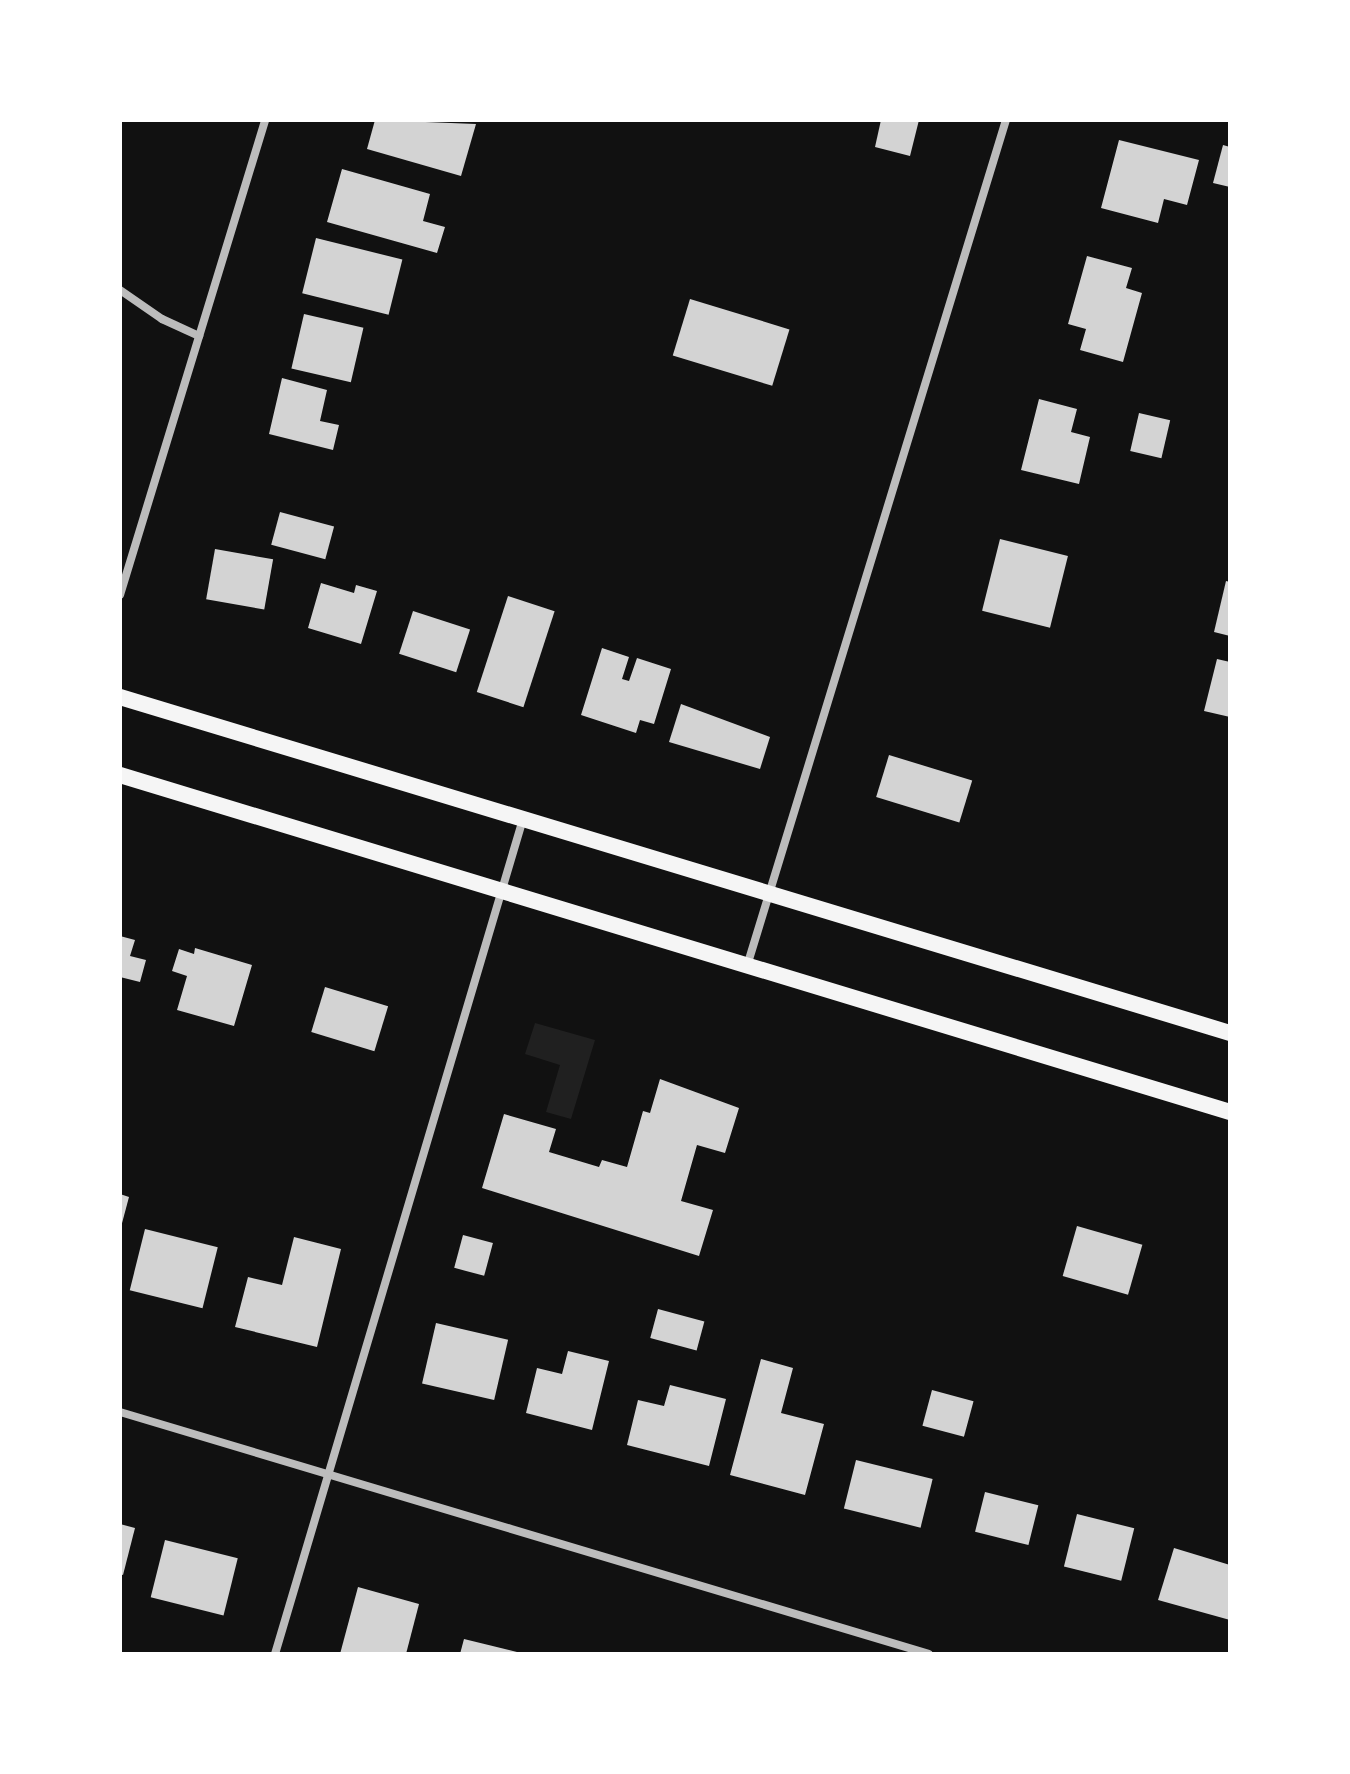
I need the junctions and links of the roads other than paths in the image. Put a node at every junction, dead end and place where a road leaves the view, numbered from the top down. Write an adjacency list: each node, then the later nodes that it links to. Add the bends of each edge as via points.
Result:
1 (265, 120): 4 (street)
2 (1006, 120): 10 (street)
3 (120, 290): 4 (street)
4 (199, 336): 5 (street)
5 (120, 595)
6 (120, 697): 8 (main road)
7 (120, 775): 9 (main road)
8 (523, 819): 9 (street); 10 (main road)
9 (502, 891): 11 (main road); 15 (street)
10 (769, 895): 11 (street); 12 (main road)
11 (747, 966): 13 (main road)
12 (1230, 1033)
13 (1230, 1112)
14 (120, 1412): 15 (street)
15 (330, 1477): 16 (street); 17 (street)
16 (275, 1654)
17 (929, 1654)

